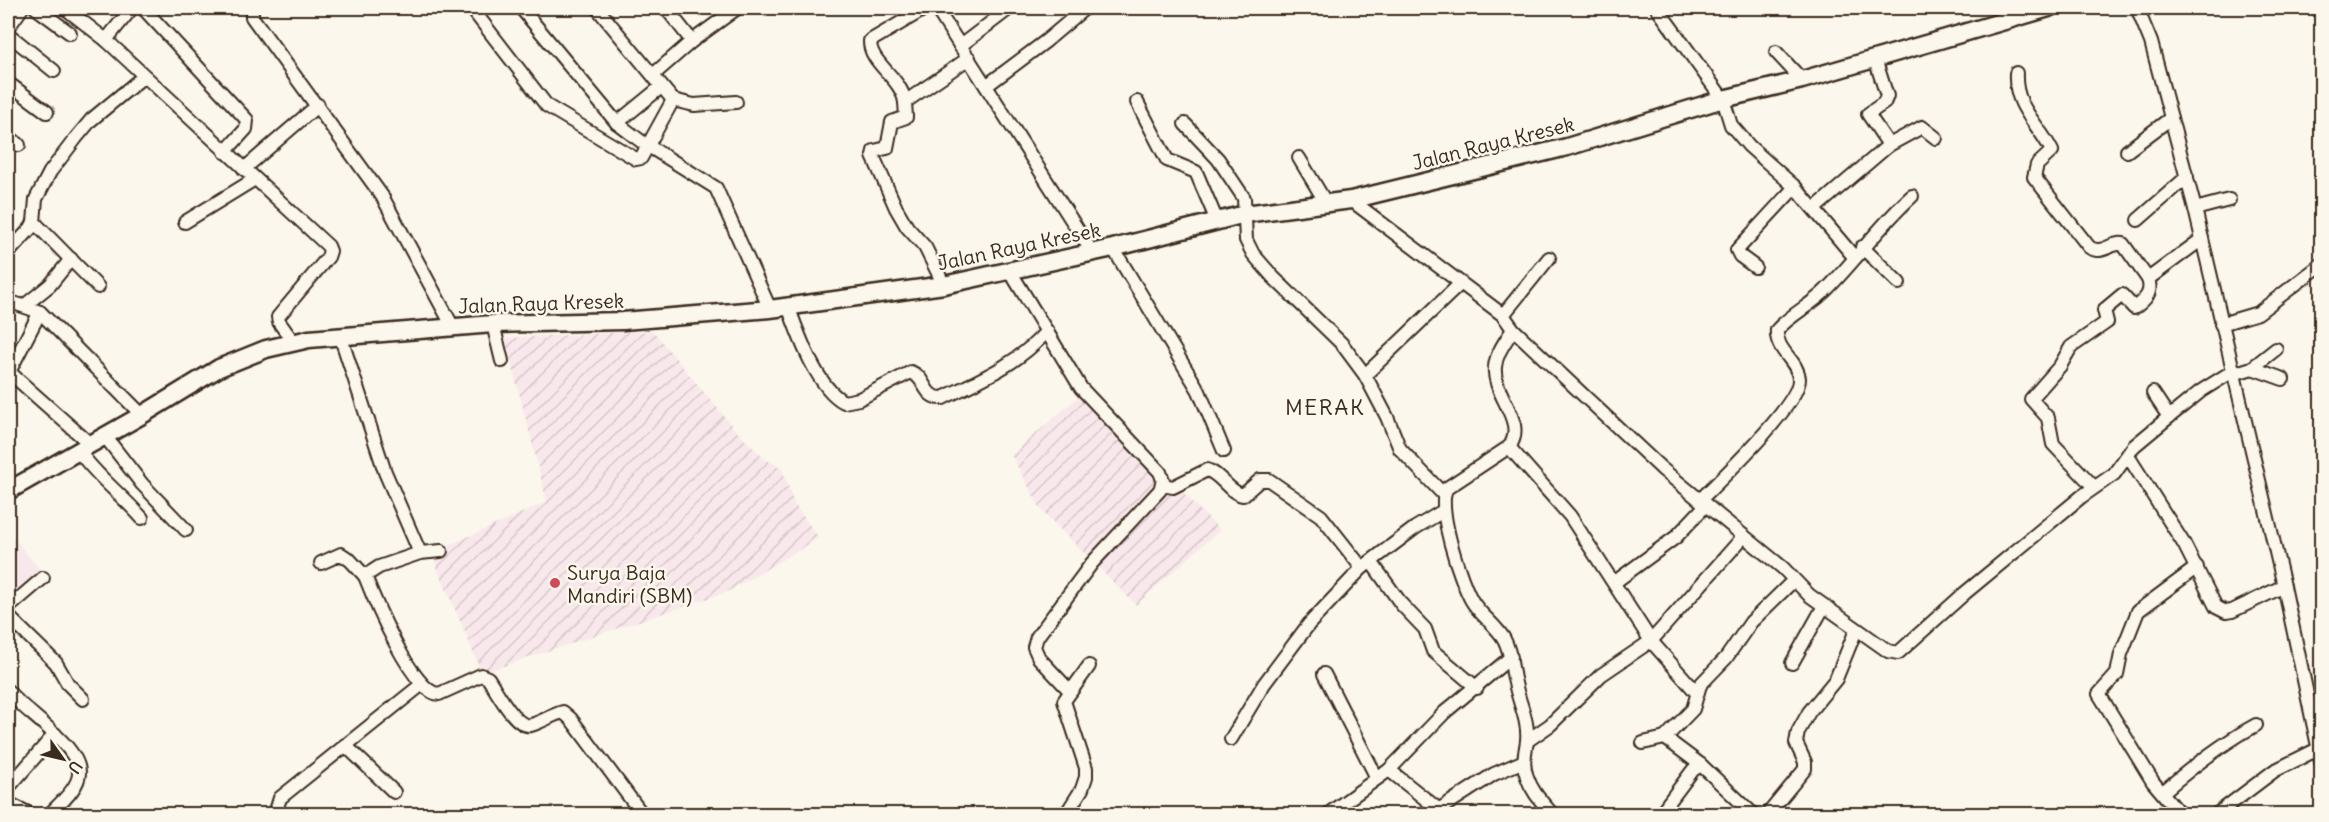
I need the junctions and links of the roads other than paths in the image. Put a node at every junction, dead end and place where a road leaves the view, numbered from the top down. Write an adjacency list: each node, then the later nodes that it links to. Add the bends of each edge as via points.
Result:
1 (22, 8): 19 (street)
2 (36, 8): 20 (street)
3 (65, 8): 22 (street)
4 (132, 8): 22 (street)
5 (143, 8): 52 (street, via 248,120 246,129)
6 (252, 8): 41 (street, via 252,17)
7 (476, 8): 49 (street, via 476,14 547,106 636,159 641,158)
8 (521, 8): 44 (street)
9 (597, 8): 30 (street)
10 (666, 8): 23 (street)
11 (926, 8): 39 (street, via 870,41 871,50 892,74)
12 (936, 8): 24 (street)
13 (1010, 8): 24 (street)
14 (1085, 8): 34 (street)
15 (1657, 8): 36 (street)
16 (2049, 8): 27 (main road, Jalan Raya Kresek)
17 (2137, 8): 43 (street, via 2151,42)
18 (736, 9): 23 (street)
19 (8, 28)
20 (70, 33)
21 (8, 34): 28 (street)
22 (106, 40): 31 (street)
23 (692, 41): 30 (street)
24 (960, 46): 26 (street)
25 (1776, 52): 32 (street)
26 (969, 58): 34 (street); 39 (street)
27 (1875, 59): 32 (main road, Jalan Raya Kresek); 50 (street, via 1887,96 1884,103 1868,114)
28 (54, 71)
29 (2016, 73): 80 (street, via 2015,89 2027,116 2052,151 2034,170 2037,184 2089,247 2094,251 2123,244)
30 (653, 75): 35 (street)
31 (144, 76): 52 (street); 67 (street, via 91,120 50,172 36,199)
32 (1802, 80): 36 (main road, Jalan Raya Kresek)
33 (8, 83): 42 (street)
34 (986, 86): 72 (street)
35 (661, 87): 37 (street); 44 (street)
36 (1723, 99): 57 (street, via 1731,124 1749,146); 59 (main road, Jalan Raya Kresek, via 1567,147)
37 (673, 100): 38 (street, via 694,105); 49 (street)
38 (736, 102)
39 (905, 102): 82 (street, via 906,117 892,122 887,148 879,148 873,156 896,208 925,247)
40 (1137, 102): 66 (street, via 1167,160 1190,168 1200,177)
41 (318, 105): 54 (street); 93 (street, via 382,196)
42 (47, 112)
43 (2171, 118): 51 (street); 55 (street)
44 (617, 123): 49 (street)
45 (1185, 124): 64 (street, via 1214,154 1244,198)
46 (8, 136): 48 (street)
47 (1936, 138): 50 (street, via 1922,127)
48 (19, 145)
49 (648, 145): 88 (street, via 717,188)
50 (1889, 145): 63 (street)
51 (2127, 151)
52 (225, 152): 54 (street)
53 (1299, 158): 61 (street)
54 (244, 169): 56 (street)
55 (2187, 177): 62 (street); 65 (street)
56 (255, 179): 68 (street); 97 (street, via 330,251 278,317)
57 (1795, 187): 63 (street); 78 (street, via 1737,250)
58 (1912, 196): 70 (street)
59 (1351, 200): 61 (main road, Jalan Raya Kresek); 83 (street)
60 (2229, 200): 62 (street)
61 (1326, 203): 64 (main road, Jalan Raya Kresek)
62 (2198, 208): 69 (street)
63 (1814, 209): 75 (street)
64 (1245, 214): 66 (main road, Jalan Raya Kresek); 103 (street, via 1246,240 1253,254 1342,344)
65 (2138, 220)
66 (1217, 221): 71 (main road, Jalan Raya Kresek)
67 (34, 222): 73 (street); 76 (street)
68 (185, 222)
69 (2202, 238): 80 (street); 91 (street)
70 (1862, 247): 75 (street); 81 (street)
71 (1113, 248): 72 (main road, Jalan Raya Kresek); 111 (street, via 1199,391)
72 (1092, 252): 79 (main road, Jalan Raya Kresek)
73 (8, 253)
74 (1549, 258): 90 (street)
75 (1854, 258): 117 (street, via 1811,305 1777,330 1779,345 1795,366 1799,380 1796,391 1769,428)
76 (71, 259): 84 (street); 86 (street, via 50,285)
77 (2322, 264): 91 (street, via 2258,313)
78 (1755, 267)
79 (1010, 271): 82 (main road, Jalan Raya Kresek); 95 (street)
80 (2148, 279): 115 (street, via 2147,297 2134,308 2122,296 2104,310 2107,322 2071,348 2031,399 2048,418 2053,444)
81 (1899, 283)
82 (944, 285): 87 (main road, Jalan Raya Kresek)
83 (1459, 285): 90 (street); 103 (street)
84 (98, 287)
85 (8, 301): 86 (street)
86 (24, 306): 89 (street)
87 (788, 306): 88 (main road, Jalan Raya Kresek); 95 (street, via 817,370 844,402 859,399 911,372 918,375 928,394 943,398 1007,366)
88 (770, 309): 92 (main road, Jalan Raya Kresek, via 623,321)
89 (40, 312): 101 (street); 106 (street)
90 (1503, 315): 94 (street)
91 (2230, 321): 102 (street)
92 (493, 324): 93 (main road, Jalan Raya Kresek); 99 (street)
93 (453, 327): 96 (main road, Jalan Raya Kresek)
94 (1513, 329): 110 (street, via 1496,357 1494,369 1515,426 1515,439); 117 (street, via 1662,469)
95 (1047, 331): 114 (street, via 1081,388 1160,472)
96 (340, 335): 97 (main road, Jalan Raya Kresek); 123 (street, via 385,472)
97 (294, 343): 106 (main road, Jalan Raya Kresek, via 266,349 219,368)
98 (2276, 349): 100 (street)
99 (502, 361)
100 (2252, 368): 102 (street); 104 (street)
101 (8, 372): 109 (street)
102 (2233, 372): 107 (street); 131 (street)
103 (1365, 375): 116 (street, via 1400,449)
104 (2283, 379)
105 (2153, 393): 107 (street)
106 (142, 415): 108 (main road, Jalan Raya Kresek)
107 (2169, 417): 112 (street, via 2134,446)
108 (104, 435): 109 (main road, Jalan Raya Kresek); 120 (street, via 142,484)
109 (83, 447): 113 (main road, Jalan Raya Kresek); 119 (street, via 94,471)
110 (1509, 447): 116 (street); 130 (street, via 1570,516)
111 (1224, 451)
112 (2128, 456): 115 (street, via 2114,474); 126 (street)
113 (10, 485)
114 (1162, 485): 125 (street, via 1173,487 1207,470 1243,495 1260,480 1269,480 1321,516); 143 (street, via 1092,563 1037,637 1034,647 1039,658)
115 (2094, 487): 135 (street, via 1898,653 1888,651)
116 (1443, 494): 118 (street)
117 (1703, 502): 121 (street); 130 (street, via 1676,537)
118 (1443, 511): 125 (street); 137 (street, via 1472,601 1503,638)
119 (142, 518)
120 (186, 530)
121 (1744, 536): 129 (street); 136 (street)
122 (441, 551): 123 (street)
123 (420, 553): 127 (street)
124 (321, 563): 127 (street, via 341,554)
125 (1367, 565): 142 (street, via 1425,629 1433,651); 150 (street, via 1309,624 1264,684)
126 (2197, 567): 131 (street, via 2216,607 2226,612); 162 (street, via 2138,610 2117,674 2099,693)
127 (365, 576): 141 (street, via 380,613)
128 (43, 578): 133 (street)
129 (1794, 580): 132 (street); 144 (street, via 1751,622)
130 (1615, 582): 136 (street)
131 (2284, 586): 154 (street)
132 (1824, 606): 135 (street); 138 (street)
133 (8, 608)
134 (8, 616): 146 (street, via 60,667 67,682)
135 (1856, 630): 174 (street, via 1836,679 1798,732 1796,743 1805,769)
136 (1651, 641): 144 (street); 151 (street, via 1601,675 1550,725)
137 (1512, 657): 142 (street); 151 (street)
138 (1792, 663)
139 (1089, 666): 143 (street)
140 (1324, 674): 159 (street)
141 (421, 685): 153 (street); 168 (street, via 440,694 482,675 489,678 523,725 530,726 563,712)
142 (1477, 688): 158 (street, via 1445,712)
143 (1070, 690): 169 (street, via 1064,707 1086,777)
144 (1697, 693): 149 (street, via 1693,709)
145 (9, 698): 148 (street)
146 (83, 699)
147 (2256, 725): 162 (street, via 2225,741)
148 (55, 734): 160 (street); 166 (street, via 74,758 79,772 75,784)
149 (1665, 738): 152 (street); 156 (street)
150 (1231, 739)
151 (1527, 741): 155 (street)
152 (1644, 743)
153 (345, 745): 161 (street); 167 (street, via 280,798)
154 (2318, 750): 157 (street); 176 (street, via 2274,771)
155 (1524, 761): 164 (street, via 1494,774); 171 (street, via 1534,792)
156 (1701, 765): 172 (street); 173 (street)
157 (2322, 765)
158 (1389, 770): 159 (street); 164 (street)
159 (1377, 778): 170 (street)
160 (8, 788)
161 (394, 792)
162 (2163, 792): 175 (street)
163 (8, 803): 165 (street)
164 (1435, 812)
165 (30, 814)
166 (50, 814)
167 (275, 814)
168 (642, 814)
169 (1066, 814)
170 (1328, 814)
171 (1552, 814)
172 (1660, 814)
173 (1753, 814)
174 (1768, 814)
175 (2180, 814)
176 (2217, 814)

